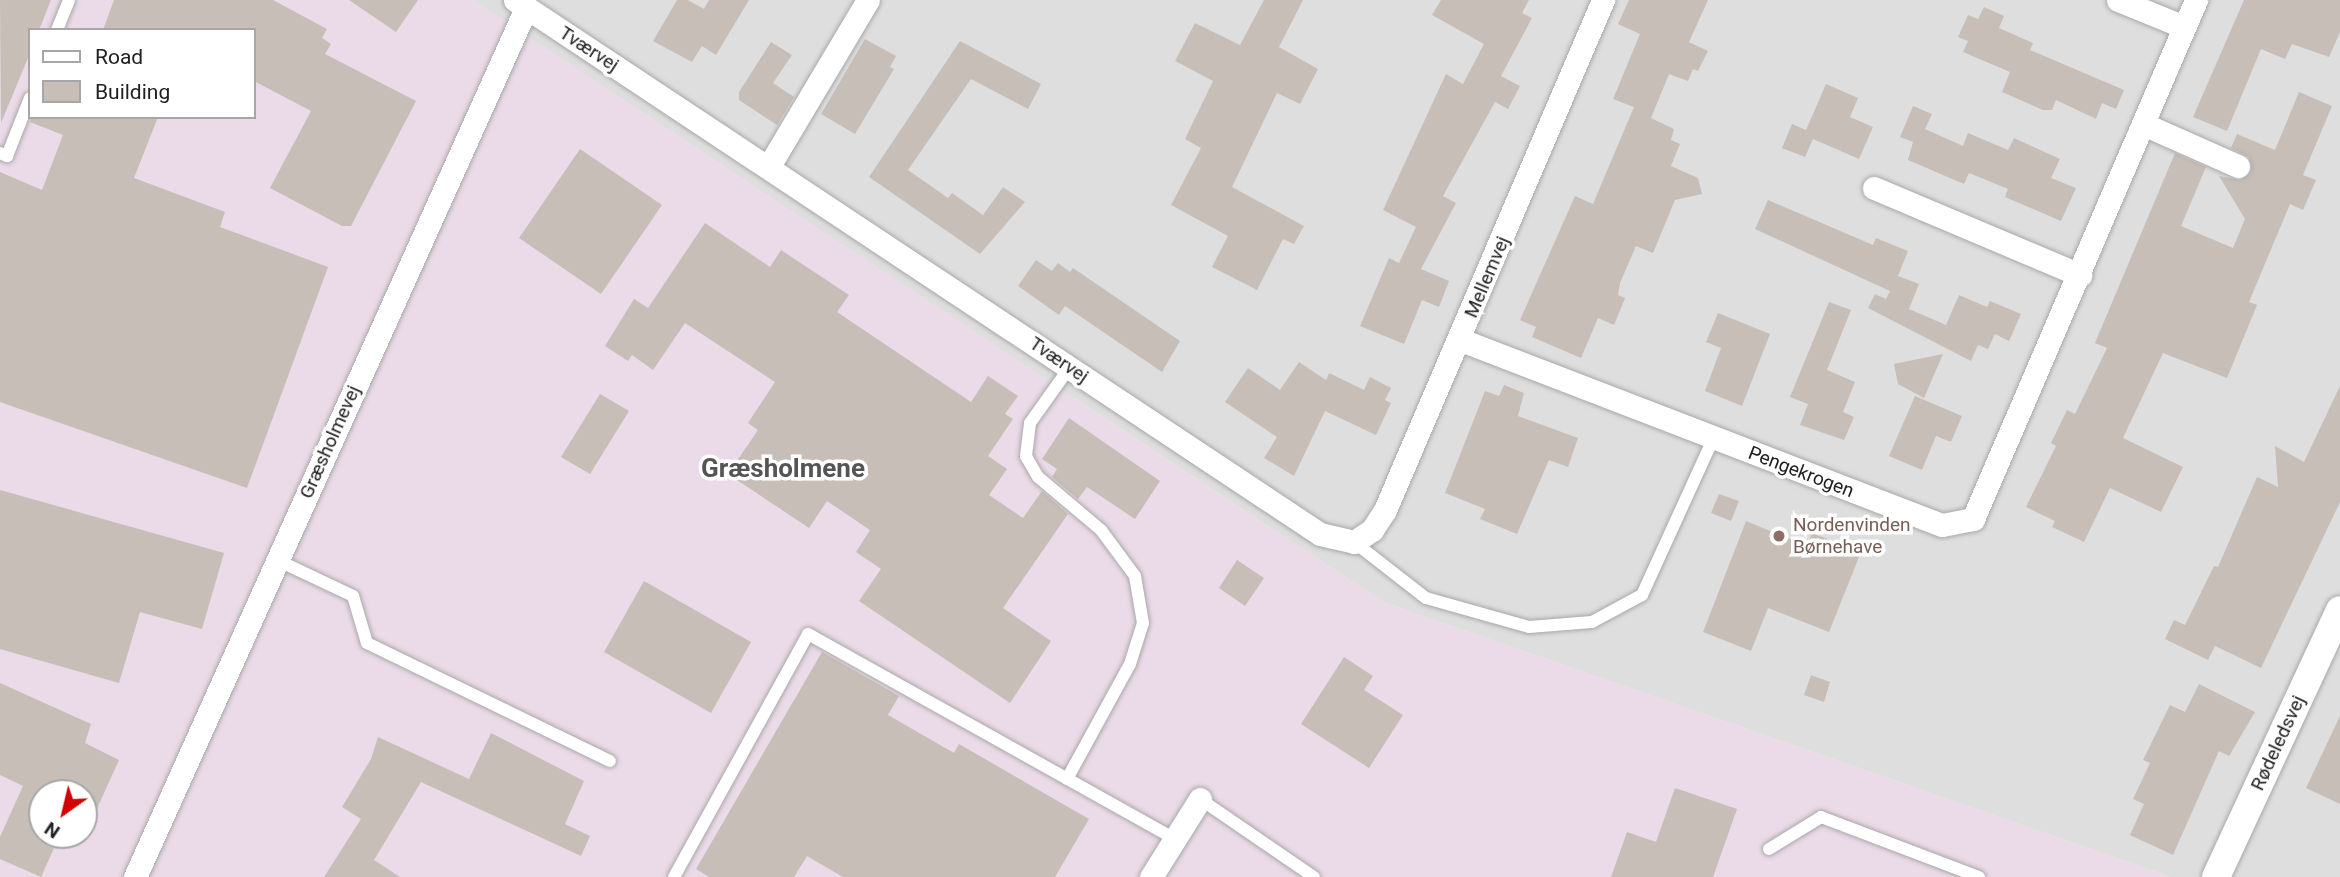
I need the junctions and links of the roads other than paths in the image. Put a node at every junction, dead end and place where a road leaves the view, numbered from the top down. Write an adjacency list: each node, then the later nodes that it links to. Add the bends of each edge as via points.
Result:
1 (69, 0): 8 (lane)
2 (868, 0): 12 (street)
3 (1603, 0): 16 (street, Mellemvej)
4 (2118, 0): 7 (street)
5 (2196, 0): 7 (street, Pengekrogen)
6 (521, 4): 12 (street, Tværvej); 20 (street, Græsholmevej)
7 (2184, 27): 10 (street, Pengekrogen)
8 (58, 28)
9 (28, 103): 11 (lane, via 7,156)
10 (2143, 124): 13 (street); 15 (street, Pengekrogen)
11 (0, 153)
12 (769, 166): 17 (street, Tværvej)
13 (2238, 166)
14 (1874, 188): 15 (street)
15 (2080, 275): 18 (street, Pengekrogen, via 1973,519 1942,525)
16 (1461, 340): 18 (street, Pengekrogen); 19 (street, Mellemvej, via 1385,510 1372,530)
17 (1070, 368): 19 (street, Tværvej, via 1320,534); 23 (lane, via 1030,423 1026,456 1038,477 1101,530 1135,576 1143,623 1130,664)
18 (1713, 439): 19 (lane, via 1642,595 1592,622 1529,627 1426,598)
19 (1354, 542)
20 (277, 561): 22 (lane, via 353,596 368,643); 28 (street, Græsholmevej)
21 (2340, 610): 27 (street, Rødeledsvej)
22 (610, 761)
23 (1067, 779): 25 (lane); 29 (lane, via 808,634)
24 (1200, 799): 25 (street); 31 (lane)
25 (1175, 839): 30 (street)
26 (1769, 849): 32 (lane, via 1821,817)
27 (2223, 875)
28 (135, 877)
29 (674, 877)
30 (1151, 877)
31 (1314, 877)
32 (1979, 877)

